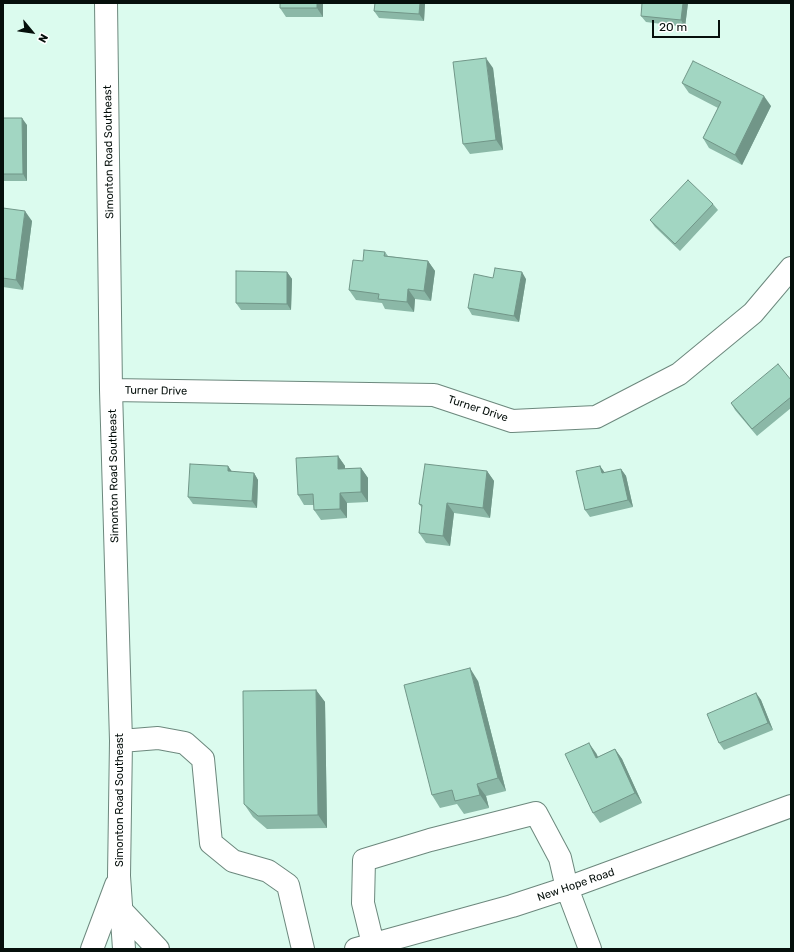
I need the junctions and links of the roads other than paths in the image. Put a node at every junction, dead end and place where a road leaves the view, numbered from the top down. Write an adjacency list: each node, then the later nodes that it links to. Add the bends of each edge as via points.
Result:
1 (106, 3): 3 (street, Simonton Road Southeast)
2 (791, 268): 3 (street, Turner Drive, via 753,314 678,374 596,417 512,421 434,395)
3 (111, 390): 4 (street, Simonton Road Southeast)
4 (120, 741): 6 (street, Simonton Road Southeast); 13 (street, via 158,738 185,743 203,759 210,843 233,862 268,871 288,885)
5 (791, 806): 7 (street, New Hope Road)
6 (119, 876): 8 (street, Simonton Road Southeast); 10 (street)
7 (567, 888): 9 (street, New Hope Road); 9 (street, via 560,858 536,813 364,860 363,903); 14 (street)
8 (121, 910): 11 (street, Simonton Road Southeast); 12 (street)
9 (376, 946)
10 (92, 949)
11 (124, 949)
12 (158, 949)
13 (303, 949)
14 (590, 949)

